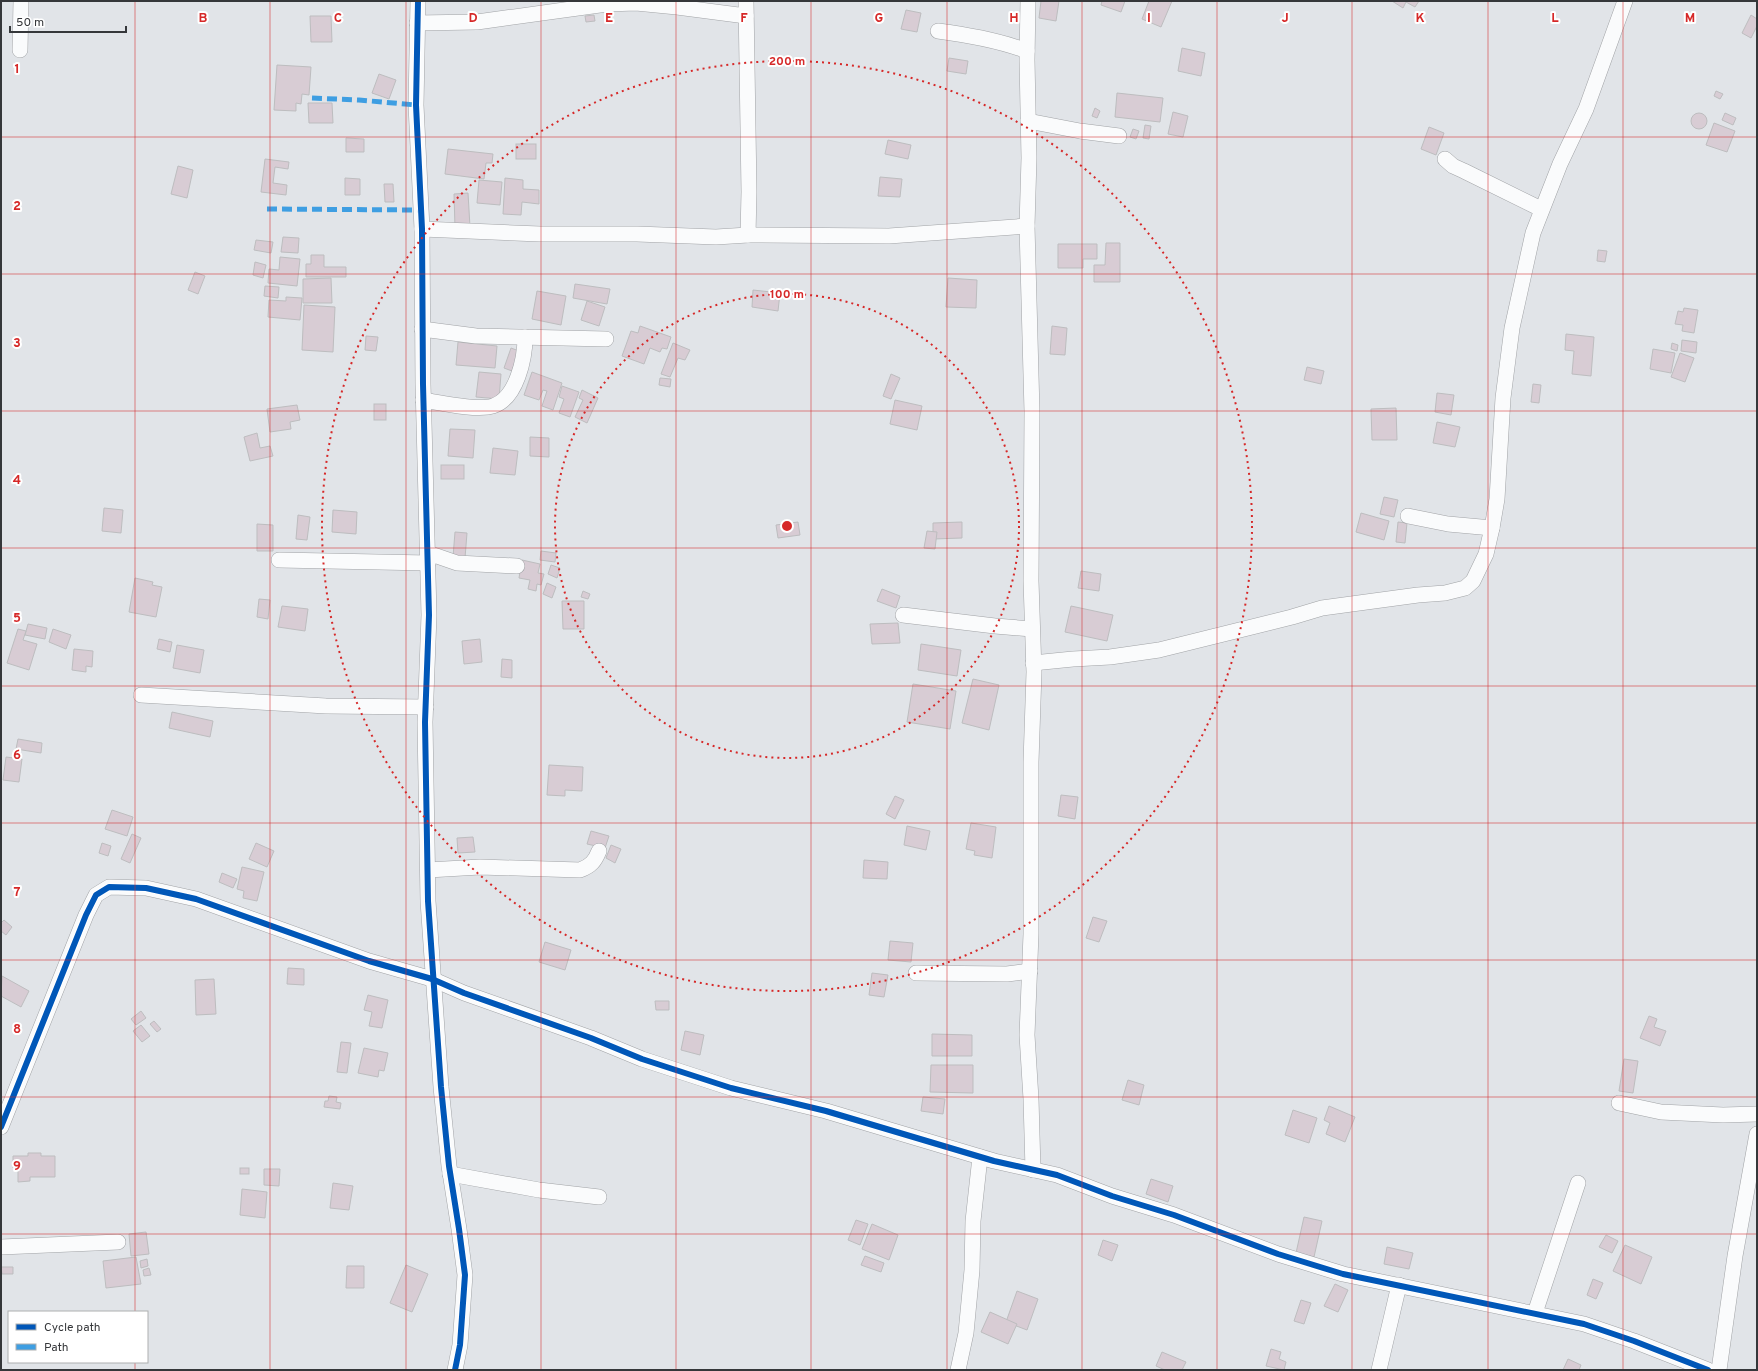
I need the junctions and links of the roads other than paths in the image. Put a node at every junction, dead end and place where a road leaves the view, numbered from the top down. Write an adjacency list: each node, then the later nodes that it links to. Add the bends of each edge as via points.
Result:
1 (21, 1): 9 (street)
2 (418, 1): 7 (street)
3 (746, 1): 6 (street)
4 (1028, 1): 10 (street)
5 (1624, 1): 14 (street, via 1586,108)
6 (746, 16): 7 (street, via 629,4 572,8 477,22); 17 (street)
7 (418, 23): 16 (street, via 416,106)
8 (938, 31): 10 (street, via 978,36)
9 (20, 50)
10 (1027, 51): 11 (street)
11 (1028, 121): 12 (street); 15 (street)
12 (1119, 136)
13 (1445, 159): 14 (street)
14 (1541, 209): 23 (street, via 1533,233 1512,328)
15 (1027, 226): 17 (street, via 889,236); 28 (street, via 1032,404)
16 (422, 229): 17 (street, via 540,234 716,237); 18 (street)
17 (748, 235)
18 (422, 329): 19 (street, via 476,336); 21 (street)
19 (525, 337): 20 (street); 21 (street, via 525,354 520,373 503,400 493,406 474,407)
20 (606, 339)
21 (423, 400): 24 (street)
22 (1408, 516): 23 (street, via 1448,524)
23 (1492, 528): 29 (street, via 1486,554 1478,572 1473,581 1464,588 1445,593 1322,608 1160,650)
24 (428, 558): 25 (street); 26 (street, via 457,563); 31 (street)
25 (279, 560)
26 (517, 566)
27 (903, 615): 28 (street)
28 (1032, 629): 29 (street)
29 (1034, 664): 34 (street)
30 (141, 695): 31 (street, via 326,706)
31 (426, 707): 33 (street)
32 (599, 851): 33 (street, via 593,863 580,870 480,867)
33 (428, 870): 36 (street)
34 (1030, 971): 35 (street, via 1007,974); 42 (street, via 1027,1035)
35 (916, 973)
36 (432, 979): 39 (street, via 369,960 196,899 146,888 109,887 96,895 86,915); 41 (street, via 642,1059 731,1088 826,1111); 43 (street)
37 (1619, 1103): 38 (street, via 1661,1112)
38 (1757, 1114)
39 (1, 1127)
40 (1757, 1134): 54 (street, via 1734,1256)
41 (980, 1157): 42 (street); 51 (street, via 966,1333)
42 (1033, 1170): 48 (street, via 1057,1175 1112,1196 1174,1215 1278,1254 1343,1274)
43 (450, 1174): 45 (street, via 539,1190); 50 (street, via 465,1275 460,1345)
44 (1578, 1183): 49 (street)
45 (599, 1197)
46 (118, 1242): 47 (street)
47 (1, 1247)
48 (1399, 1285): 49 (street); 52 (street)
49 (1535, 1313): 53 (street, via 1584,1324)
50 (455, 1370)
51 (958, 1370)
52 (1379, 1370)
53 (1708, 1370)
54 (1719, 1370)

